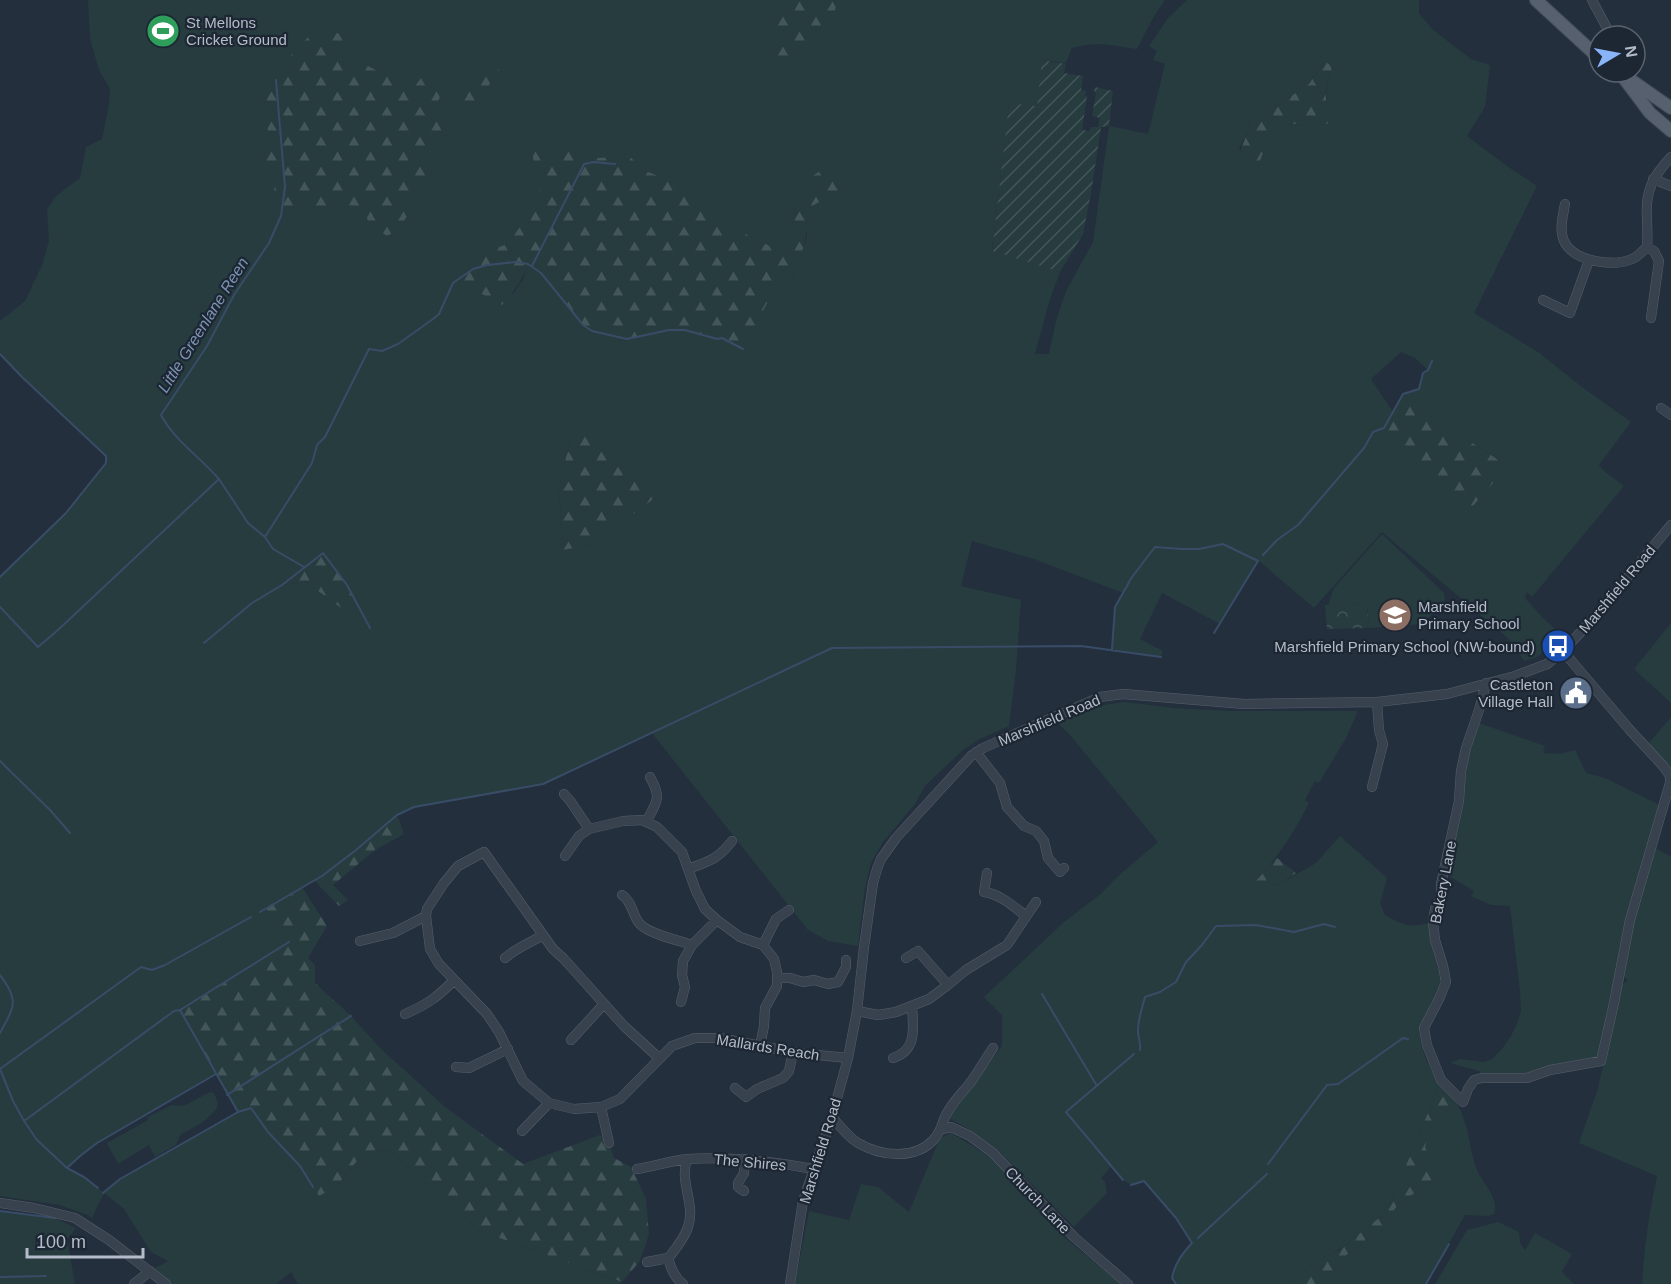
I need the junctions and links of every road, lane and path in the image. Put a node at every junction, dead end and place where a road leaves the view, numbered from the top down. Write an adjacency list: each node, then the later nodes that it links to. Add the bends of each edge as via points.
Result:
1 (1536, 0): 4 (main road)
2 (1592, 0): 3 (street)
3 (1605, 24)
4 (1587, 44)
5 (1628, 84): 8 (main road, via 1650,113)
6 (1635, 84): 7 (main road)
7 (1671, 108)
8 (1671, 131)
9 (1671, 157): 10 (street)
10 (1653, 179): 11 (street); 13 (street, via 1647,199)
11 (1671, 186)
12 (1565, 204): 14 (street, via 1561,225 1564,242)
13 (1647, 247): 14 (street, via 1634,259); 16 (street, via 1659,261)
14 (1589, 260): 15 (street, via 1570,313)
15 (1544, 300)
16 (1652, 318)
17 (1661, 408): 18 (street)
18 (1671, 415)
19 (1671, 525): 20 (street, Marshfield Road)
20 (1563, 651): 21 (street, Marshfield Road, via 1547,664); 21 (street, Bakery Lane, via 1664,767 1670,783 1630,920 1601,1060 1527,1078 1474,1080 1463,1102 1441,1080 1426,1045 1424,1028 1446,982 1433,923 1441,898 1466,748)
21 (1486, 683): 22 (street, Marshfield Road, via 1447,694)
22 (1377, 702): 23 (street, Marshfield Road, via 1244,704 1123,694 1100,697); 25 (street, via 1379,730 1387,745)
23 (976, 752): 31 (street, via 1000,783 1007,807 1044,841 1048,858 1060,872); 57 (street, Marshfield Road, via 881,859 873,883)
24 (650, 777): 27 (street, via 657,790 657,801)
25 (1372, 787)
26 (564, 794): 28 (street, via 570,808)
27 (646, 822): 28 (street, via 623,821); 32 (street, via 657,827 682,852)
28 (590, 829): 30 (street, via 579,836)
29 (732, 841): 32 (street, via 725,858)
30 (565, 856)
31 (1064, 868)
32 (688, 869): 41 (street, via 705,909)
33 (987, 873): 40 (street, via 984,892)
34 (622, 895): 37 (street)
35 (641, 901): 37 (street)
36 (1036, 902): 40 (street)
37 (632, 907): 44 (street, via 640,924 650,931)
38 (789, 910): 45 (street, via 772,916)
39 (426, 916): 42 (street, via 458,867 484,852); 43 (street, via 393,933); 52 (street, via 430,949)
40 (1026, 916): 50 (street, via 1007,945)
41 (717, 920): 44 (street); 45 (street, via 740,937)
42 (543, 935): 46 (street); 55 (street)
43 (360, 941)
44 (692, 945): 54 (street, via 683,961 685,987)
45 (763, 945): 51 (street, via 774,959)
46 (505, 958)
47 (906, 958): 53 (street, via 918,951)
48 (846, 960): 51 (street, via 838,982)
49 (959, 960): 50 (street)
50 (966, 970): 53 (street)
51 (777, 978): 60 (street, via 765,1008)
52 (454, 980): 58 (street, via 441,994); 63 (street, via 487,1014)
53 (948, 986): 56 (street)
54 (681, 1002)
55 (604, 1004): 59 (street); 66 (street)
56 (912, 1006): 57 (street, via 878,1015); 61 (street, via 913,1033)
57 (857, 1011): 67 (street, Marshfield Road)
58 (405, 1014)
59 (571, 1040)
60 (760, 1046): 64 (street, Mallards Reach); 66 (street, Mallards Reach, via 720,1038 695,1038 672,1046)
61 (908, 1047): 65 (street); 68 (street)
62 (993, 1048): 74 (street, via 946,1114)
63 (508, 1049): 69 (street, via 469,1068); 71 (street, via 523,1081)
64 (793, 1052): 67 (street, Mallards Reach); 70 (street, via 789,1071 783,1078 746,1097)
65 (917, 1054)
66 (659, 1058): 72 (street, Mallards Reach, via 620,1099)
67 (848, 1058): 73 (street, Marshfield Road)
68 (893, 1058)
69 (456, 1067)
70 (735, 1088)
71 (549, 1104): 72 (street, Mallards Reach, via 574,1109); 75 (street)
72 (601, 1107): 76 (street)
73 (832, 1117): 74 (street, via 858,1142 888,1153 907,1154 924,1149); 80 (street, Marshfield Road)
74 (942, 1129): 90 (street, Church Lane, via 951,1127 993,1153 1074,1236)
75 (522, 1131)
76 (609, 1143)
77 (687, 1159): 78 (street, The Shires); 79 (street, The Shires); 83 (street, via 684,1170 691,1214 689,1226)
78 (745, 1159): 80 (street, The Shires); 81 (street, via 746,1177 738,1183)
79 (637, 1169)
80 (813, 1169): 89 (street, Marshfield Road, via 803,1202)
81 (744, 1191)
82 (0, 1203): 85 (street, via 75,1218)
83 (668, 1258): 84 (street); 88 (street, via 671,1270)
84 (647, 1262)
85 (150, 1271): 86 (street); 87 (street)
86 (134, 1284)
87 (166, 1284)
88 (683, 1284)
89 (790, 1284)
90 (1128, 1284)

